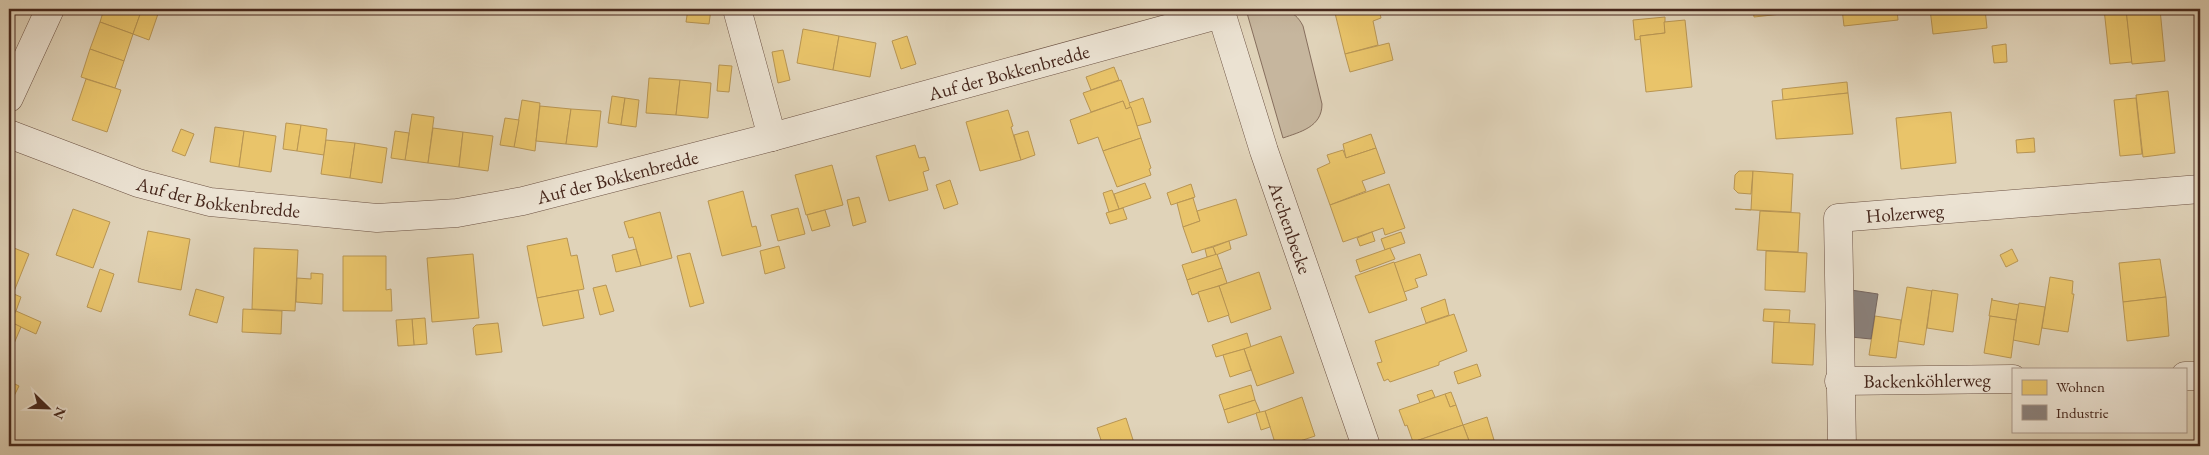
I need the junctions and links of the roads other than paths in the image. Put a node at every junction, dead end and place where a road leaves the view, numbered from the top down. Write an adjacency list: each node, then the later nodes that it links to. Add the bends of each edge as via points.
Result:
1 (50, 9): 4 (street)
2 (737, 9): 6 (street)
3 (1221, 11): 6 (street, Auf der Bokkenbredde); 12 (street, Archenbecke, via 1264,151)
4 (9, 98)
5 (9, 134): 6 (street, Auf der Bokkenbredde, via 138,183 210,202 377,218 457,213 523,201)
6 (772, 137)
7 (2200, 189): 11 (street, Holzerweg, via 1838,218)
8 (2186, 376): 9 (street)
9 (2200, 376)
10 (2012, 379): 11 (street, Backenköhlerweg)
11 (1839, 381): 13 (street, Holzerweg)
12 (1366, 446)
13 (1842, 446)

